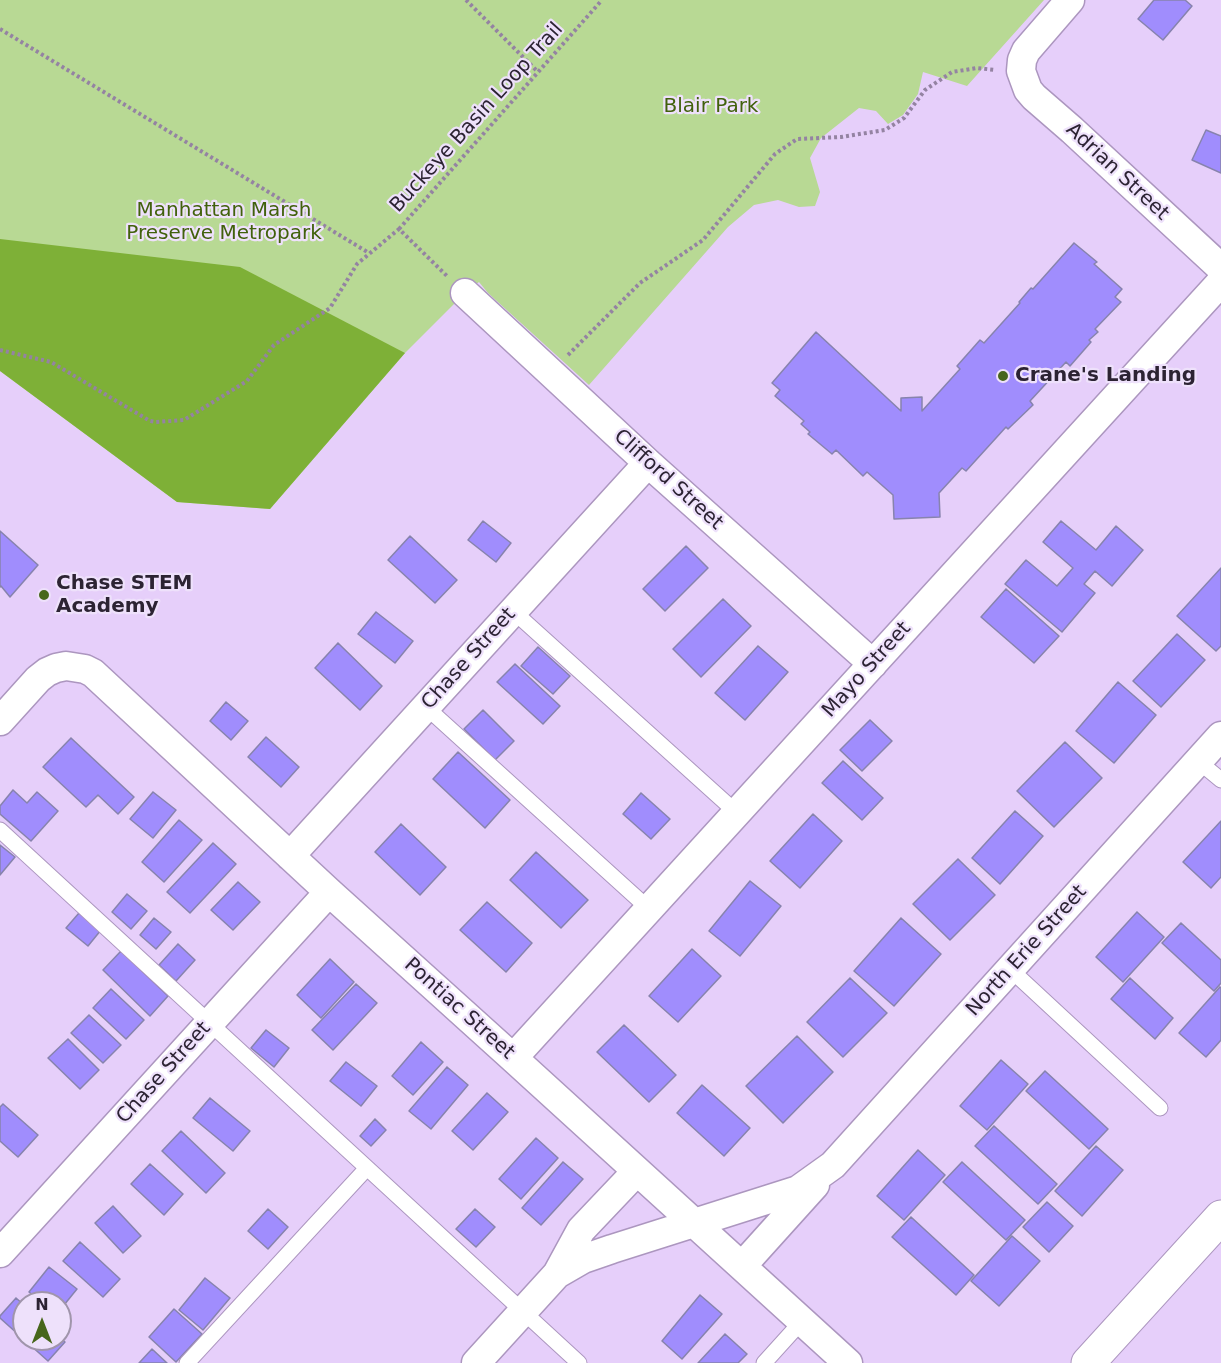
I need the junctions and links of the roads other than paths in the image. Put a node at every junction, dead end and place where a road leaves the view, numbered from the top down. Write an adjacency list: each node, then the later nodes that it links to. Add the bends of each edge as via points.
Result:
1 (1070, 0): 2 (street, Adrian Street, via 1026,51 1021,72 1028,90)
2 (1221, 268)
3 (1221, 282): 7 (street, Mayo Street)
4 (465, 293): 5 (street, Clifford Street)
5 (648, 463): 6 (street, Chase Street); 7 (street, Clifford Street)
6 (513, 611): 8 (street, Chase Street); 13 (lane)
7 (873, 664): 13 (street, Mayo Street)
8 (426, 707): 15 (street, Chase Street); 17 (lane)
9 (0, 721): 15 (street, Pontiac Street, via 47,672 66,666 93,673)
10 (1221, 736): 11 (street, North Erie Street)
11 (1198, 761): 12 (lane); 18 (street, North Erie Street)
12 (1221, 780)
13 (736, 813): 17 (street, Mayo Street)
14 (0, 830): 19 (lane)
15 (290, 856): 16 (street, Pontiac Street)
16 (329, 892): 19 (street, Chase Street); 20 (street, Pontiac Street)
17 (649, 909): 20 (street, Mayo Street)
18 (1010, 969): 21 (lane); 22 (street, North Erie Street)
19 (210, 1023): 23 (lane); 27 (street, Chase Street)
20 (513, 1058): 24 (street, Pontiac Street)
21 (1160, 1108)
22 (833, 1165): 26 (street, North Erie Street, via 798,1190); 28 (street, North Erie Street)
23 (367, 1168): 30 (lane); 32 (lane)
24 (637, 1171): 26 (street, Pontiac Street); 29 (street, North Erie Street, via 581,1230)
25 (1221, 1217): 37 (main road)
26 (694, 1222): 28 (street, Pontiac Street); 29 (street, North Erie Street, via 583,1259)
27 (0, 1253)
28 (742, 1266): 31 (street, Pontiac Street)
29 (557, 1274): 30 (street, North Erie Street)
30 (523, 1311): 33 (street, North Erie Street); 34 (lane)
31 (802, 1321): 35 (lane); 36 (street, Pontiac Street)
32 (187, 1363)
33 (476, 1363)
34 (579, 1363)
35 (764, 1363)
36 (848, 1363)
37 (1088, 1363)

